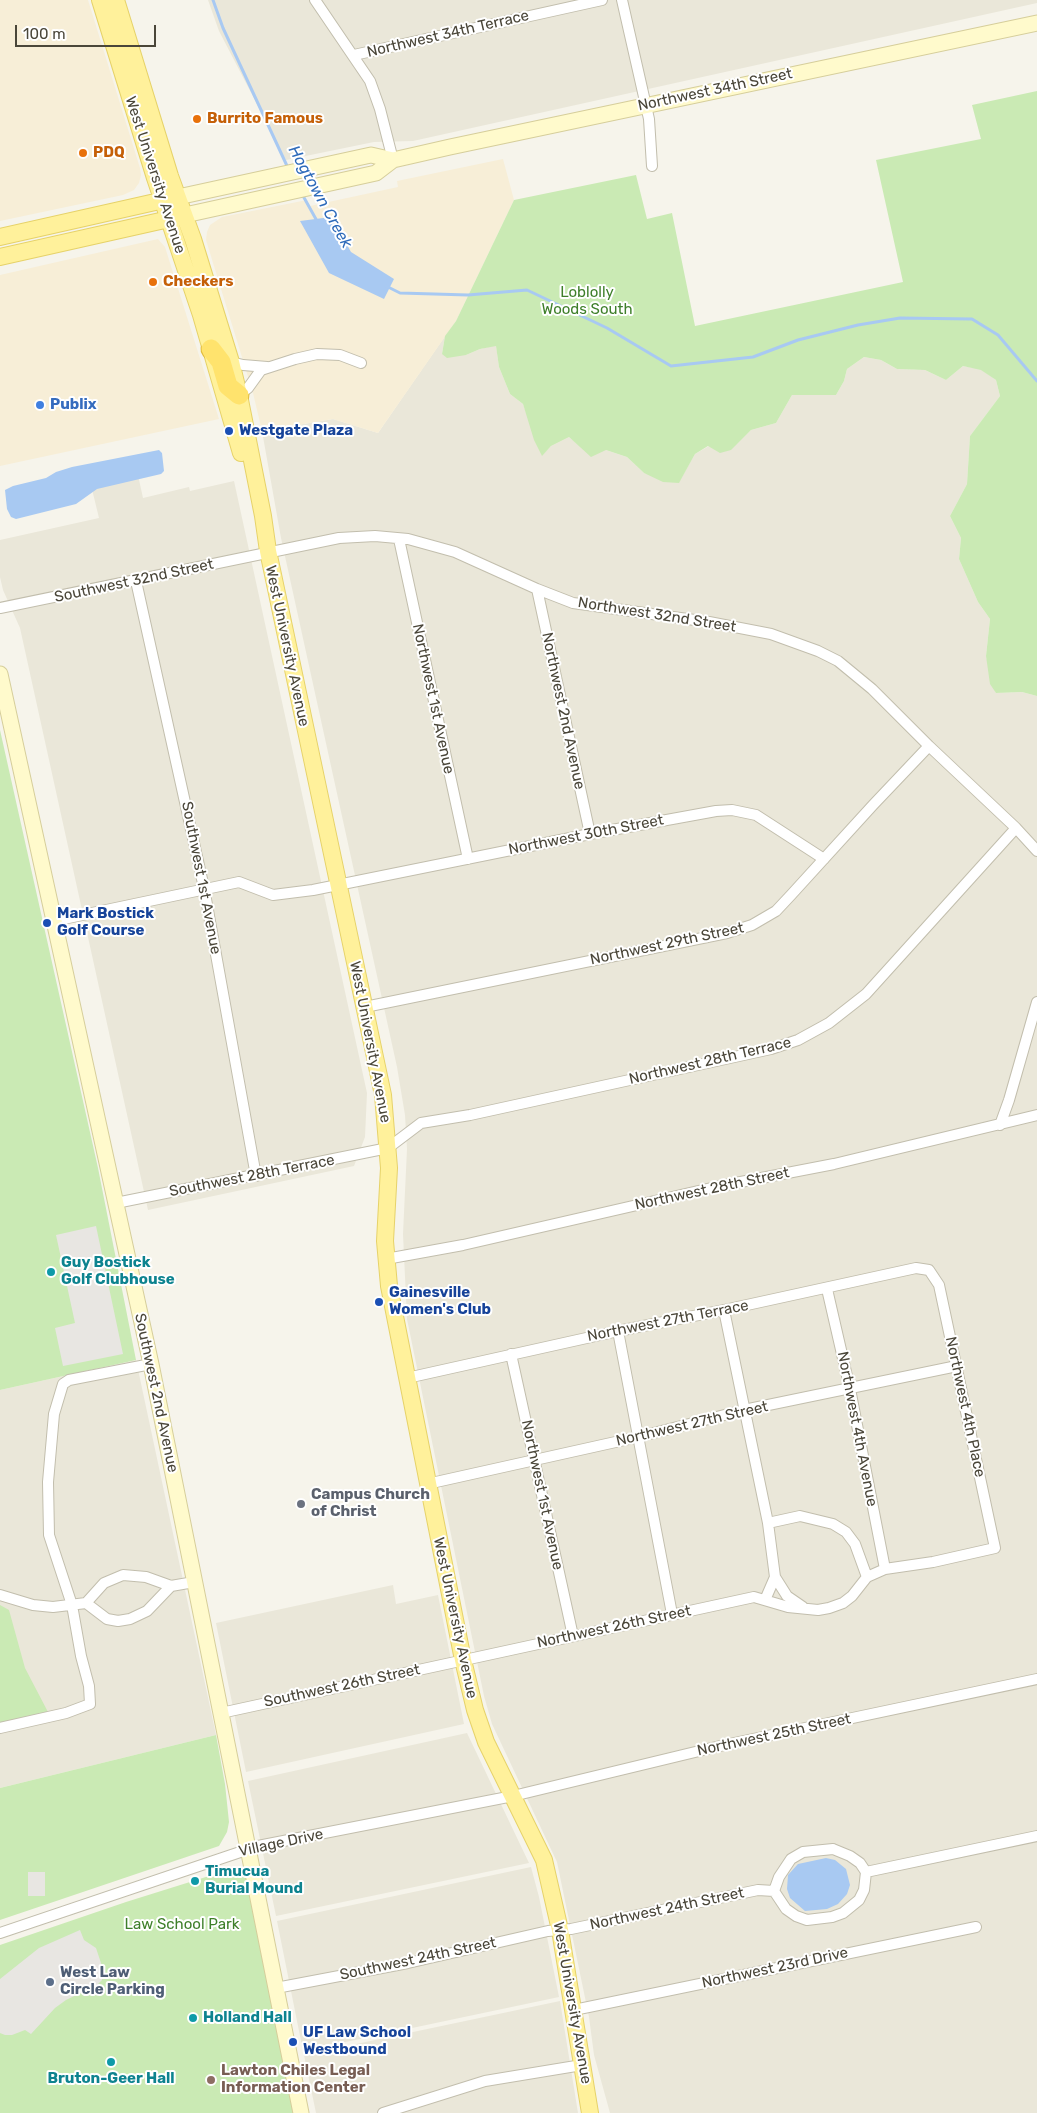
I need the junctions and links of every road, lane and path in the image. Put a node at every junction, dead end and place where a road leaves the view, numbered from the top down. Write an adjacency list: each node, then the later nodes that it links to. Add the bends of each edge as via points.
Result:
1 (100, 0): 11 (main road, West University Avenue)
2 (116, 0): 11 (main road, West University Avenue)
3 (315, 0): 7 (street)
4 (602, 0): 7 (street, Northwest 34th Terrace)
5 (622, 0): 8 (street)
6 (1037, 23): 8 (main road, Northwest 34th Street)
7 (354, 55): 9 (street, via 376,94)
8 (645, 105): 9 (main road, Northwest 34th Street); 10 (street)
9 (394, 160): 11 (main road, Northwest 34th Street, via 371,155); 12 (main road, Northwest 34th Street, via 376,173)
10 (652, 166)
11 (170, 199): 12 (main road, West University Avenue); 13 (main road)
12 (177, 217): 14 (main road); 15 (main road, West University Avenue); 16 (main road, West University Avenue)
13 (0, 237)
14 (0, 257)
15 (211, 349): 19 (highway, via 221,362 228,386); 21 (main road, West University Avenue, via 256,518)
16 (231, 362): 18 (street); 19 (main road, West University Avenue)
17 (361, 363): 18 (street, via 340,355 317,354)
18 (267, 367): 19 (street, via 256,374 248,388)
19 (239, 395): 21 (main road, West University Avenue)
20 (399, 539): 21 (street, Northwest 32nd Street, via 375,536 339,538); 23 (street, Northwest 32nd Street, via 455,552); 30 (street, Northwest 1st Avenue)
21 (268, 551): 22 (street, Southwest 32nd Street); 32 (main road, West University Avenue)
22 (136, 581): 24 (street, Southwest 32nd Street); 33 (street, Southwest 1st Avenue)
23 (537, 589): 26 (street, Northwest 32nd Street, via 573,603 771,634 818,651 838,661 872,689); 28 (street, Northwest 2nd Avenue)
24 (0, 608)
25 (0, 674): 34 (main road, Southwest 2nd Avenue)
26 (929, 746): 27 (street, Northwest 32nd Street); 31 (street, Northwest 29th Street)
27 (1016, 828): 29 (street, Northwest 32nd Street); 39 (street, Northwest 28th Terrace, via 866,994 829,1023 798,1040 770,1049 421,1123)
28 (590, 834): 30 (street, Northwest 30th Street); 31 (street, Northwest 30th Street, via 732,810 756,815)
29 (1037, 851)
30 (468, 859): 32 (street, Northwest 30th Street)
31 (824, 859): 36 (street, Northwest 29th Street, via 776,910 752,925)
32 (338, 885): 33 (street, Northwest 30th Street, via 273,895 239,882); 36 (main road, West University Avenue)
33 (204, 888): 34 (street, Northwest 30th Street); 40 (street, Southwest 1st Avenue)
34 (54, 920): 41 (main road, Southwest 2nd Avenue)
35 (1037, 1002): 38 (street)
36 (364, 1007): 39 (main road, West University Avenue, via 382,1095)
37 (1037, 1115): 38 (street, Northwest 28th Street)
38 (1000, 1125): 42 (street, Northwest 28th Street, via 834,1164 597,1213 463,1246)
39 (388, 1148): 40 (street, Southwest 28th Terrace); 42 (main road, West University Avenue)
40 (256, 1176): 41 (street, Southwest 28th Terrace)
41 (116, 1203): 48 (main road, Southwest 2nd Avenue)
42 (386, 1259): 50 (main road, West University Avenue)
43 (929, 1270): 44 (street, Northwest 27th Terrace, via 916,1268); 49 (street, Northwest 4th Place, via 940,1284)
44 (827, 1289): 45 (street, Northwest 27th Terrace); 51 (street, Northwest 4th Avenue)
45 (724, 1310): 46 (street, Northwest 27th Terrace); 52 (street)
46 (618, 1330): 47 (street, Northwest 27th Terrace); 53 (street)
47 (511, 1354): 50 (street, Northwest 27th Terrace); 54 (street, Northwest 1st Avenue)
48 (150, 1364): 61 (main road, Southwest 2nd Avenue); 66 (street, via 69,1380 63,1384 54,1414 47,1510 52,1549)
49 (957, 1366): 51 (street, Northwest 27th Street); 57 (street, Northwest 4th Place)
50 (407, 1378): 55 (main road, West University Avenue)
51 (850, 1388): 52 (street, Northwest 27th Street); 58 (street, Northwest 4th Avenue)
52 (744, 1410): 53 (street, Northwest 27th Street); 56 (street)
53 (638, 1437): 54 (street, Northwest 27th Street); 68 (street)
54 (534, 1460): 55 (street, Northwest 27th Street); 69 (street, Northwest 1st Avenue)
55 (428, 1484): 70 (main road, West University Avenue)
56 (768, 1523): 59 (street); 60 (street, via 800,1516 833,1524 846,1532 855,1544)
57 (995, 1548): 58 (street, Northwest 26th Street)
58 (885, 1570): 60 (street, Northwest 26th Street)
59 (775, 1577): 64 (street); 67 (street, via 786,1596)
60 (867, 1577): 67 (street, Northwest 26th Street, via 842,1603 818,1610)
61 (194, 1582): 62 (street); 72 (main road, Southwest 2nd Avenue)
62 (171, 1586): 65 (street, via 146,1576 123,1575 109,1579); 65 (street, via 146,1611 130,1619 107,1619)
63 (0, 1595): 66 (street, via 33,1605)
64 (766, 1600): 67 (street, Northwest 26th Street, via 788,1607); 68 (street, Northwest 26th Street, via 754,1598)
65 (86, 1603): 66 (street)
66 (72, 1605): 73 (street, via 90,1704 66,1713)
67 (806, 1608)
68 (672, 1614): 69 (street, Northwest 26th Street)
69 (573, 1636): 70 (street, Northwest 26th Street)
70 (463, 1660): 72 (street, Southwest 26th Street); 74 (main road, West University Avenue, via 486,1742)
71 (1037, 1679): 74 (street, Northwest 25th Street, via 720,1746)
72 (221, 1713): 76 (main road, Southwest 2nd Avenue)
73 (0, 1728)
74 (512, 1796): 76 (street, Village Drive); 80 (main road, West University Avenue, via 544,1860)
75 (1037, 1836): 77 (street)
76 (247, 1849): 81 (street, Village Drive); 82 (main road, Southwest 2nd Avenue)
77 (866, 1872): 78 (street, via 860,1863 843,1851 808,1851 791,1859); 78 (street, via 859,1900 832,1917 807,1920 796,1916 786,1909)
78 (774, 1891): 80 (street, Northwest 24th Street, via 758,1890)
79 (976, 1927): 83 (street, Northwest 23rd Drive)
80 (560, 1930): 82 (street, Southwest 24th Street); 83 (main road, West University Avenue)
81 (0, 1933)
82 (276, 1988): 85 (main road, Southwest 2nd Avenue)
83 (574, 2010): 84 (main road, West University Avenue)
84 (582, 2065): 86 (street, via 485,2081); 87 (main road, West University Avenue)
85 (301, 2113)
86 (383, 2113)
87 (590, 2113)

